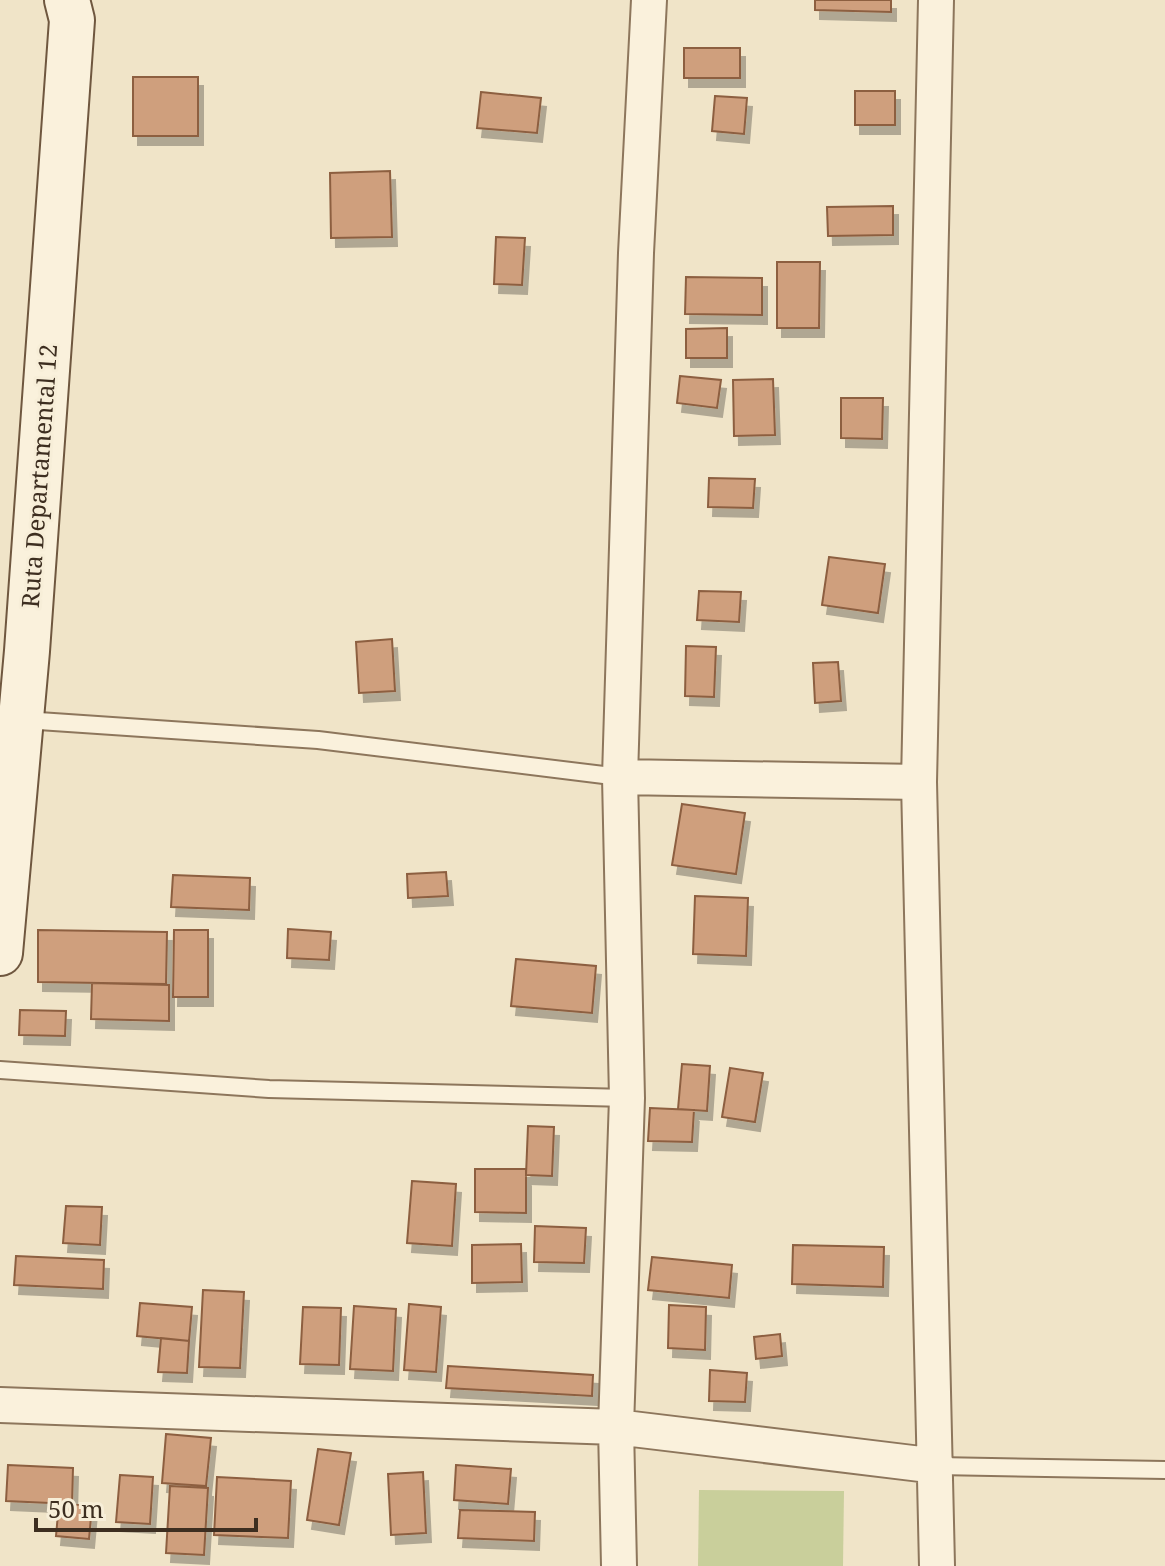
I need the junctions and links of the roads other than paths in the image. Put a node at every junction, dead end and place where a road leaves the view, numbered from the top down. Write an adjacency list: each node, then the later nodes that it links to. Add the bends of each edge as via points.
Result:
1 (67, 0): 4 (main road, Ruta Departamental 12, via 72,20)
2 (649, 0): 6 (street)
3 (936, 0): 7 (street)
4 (13, 651): 5 (main road, Ruta Departamental 12)
5 (21, 719): 6 (lane, via 318,740); 8 (main road, Ruta Departamental 12)
6 (620, 777): 7 (street); 10 (street)
7 (919, 782): 13 (street)
8 (0, 953)
9 (0, 1070): 10 (lane, via 269,1089)
10 (627, 1098): 12 (street)
11 (0, 1405): 12 (street)
12 (616, 1427): 13 (street); 15 (street)
13 (937, 1466): 14 (lane); 16 (street)
14 (1165, 1470)
15 (619, 1566)
16 (937, 1566)

